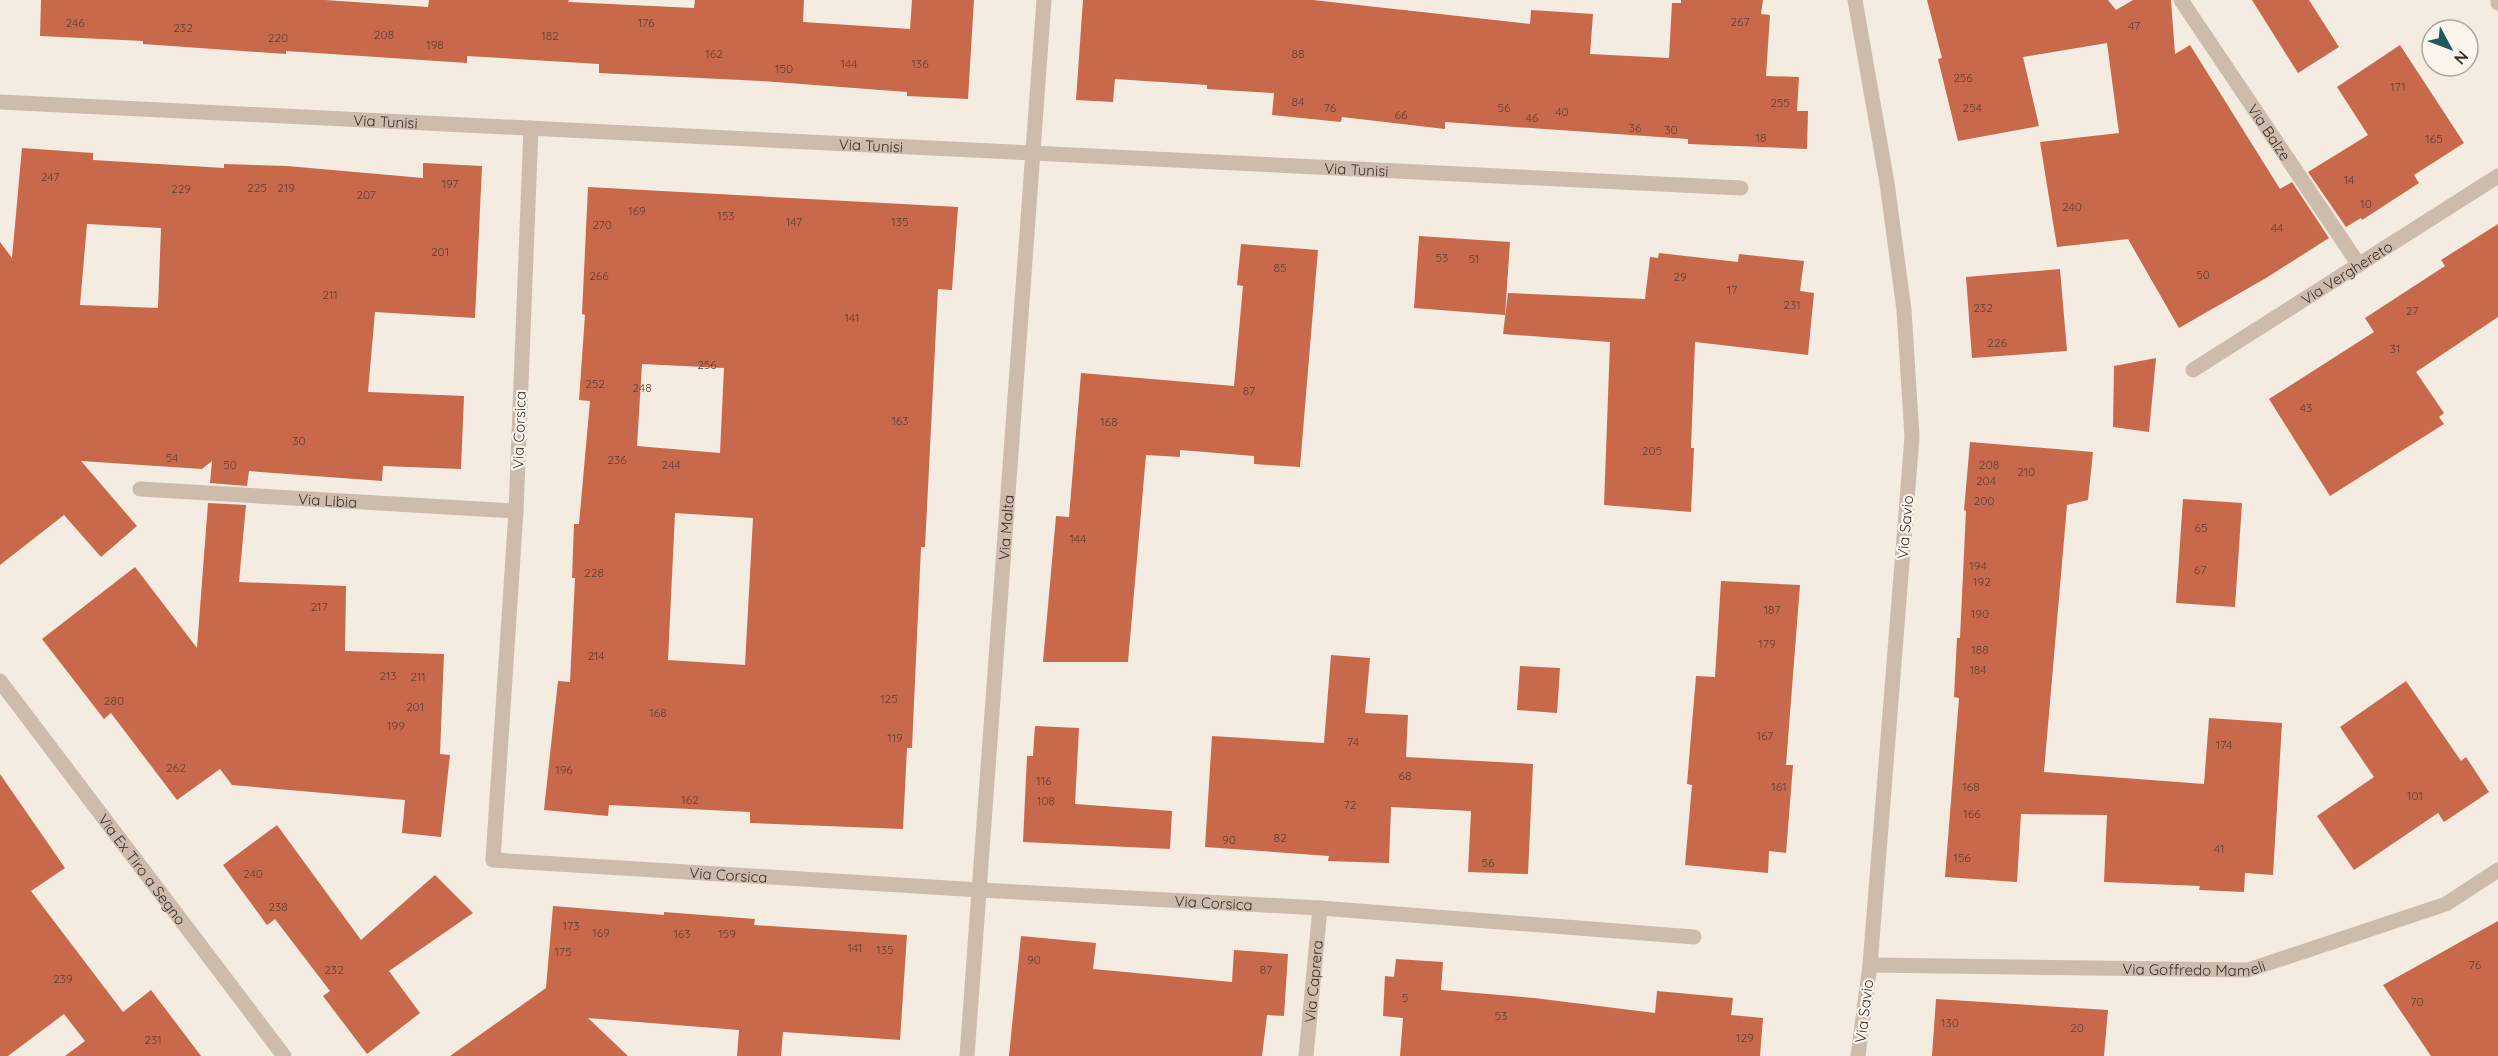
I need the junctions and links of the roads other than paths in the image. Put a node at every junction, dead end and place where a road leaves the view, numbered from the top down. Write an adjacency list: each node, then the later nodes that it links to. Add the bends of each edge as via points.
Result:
1 (1044, 0): 6 (street, Via Malta)
2 (1855, 0): 18 (street, Via Savio, via 1887,183 1904,310 1912,437)
3 (2181, 0): 9 (street, Via Balze)
4 (0, 102): 5 (street, Via Tunisi)
5 (531, 128): 6 (street, Via Tunisi); 12 (street, Via Corsica)
6 (1033, 153): 8 (street, Via Tunisi); 15 (street, Via Malta)
7 (2498, 176): 9 (street, Via Verghereto)
8 (1741, 188)
9 (2358, 264): 10 (street, Via Verghereto)
10 (2193, 369)
11 (140, 489): 12 (street, Via Libia)
12 (516, 511): 15 (street, Via Corsica, via 493,860)
13 (0, 681): 19 (street, Via Ex Tiro a Segno)
14 (2498, 870): 18 (street, Via Goffredo Mameli, via 2446,904 2248,970)
15 (980, 890): 16 (street, Via Corsica); 20 (street, Via Malta)
16 (1320, 908): 17 (street, Via Corsica); 21 (street, Via Caprera)
17 (1694, 937)
18 (1870, 965): 22 (street, Via Savio)
19 (284, 1056)
20 (967, 1056)
21 (1306, 1056)
22 (1858, 1056)

